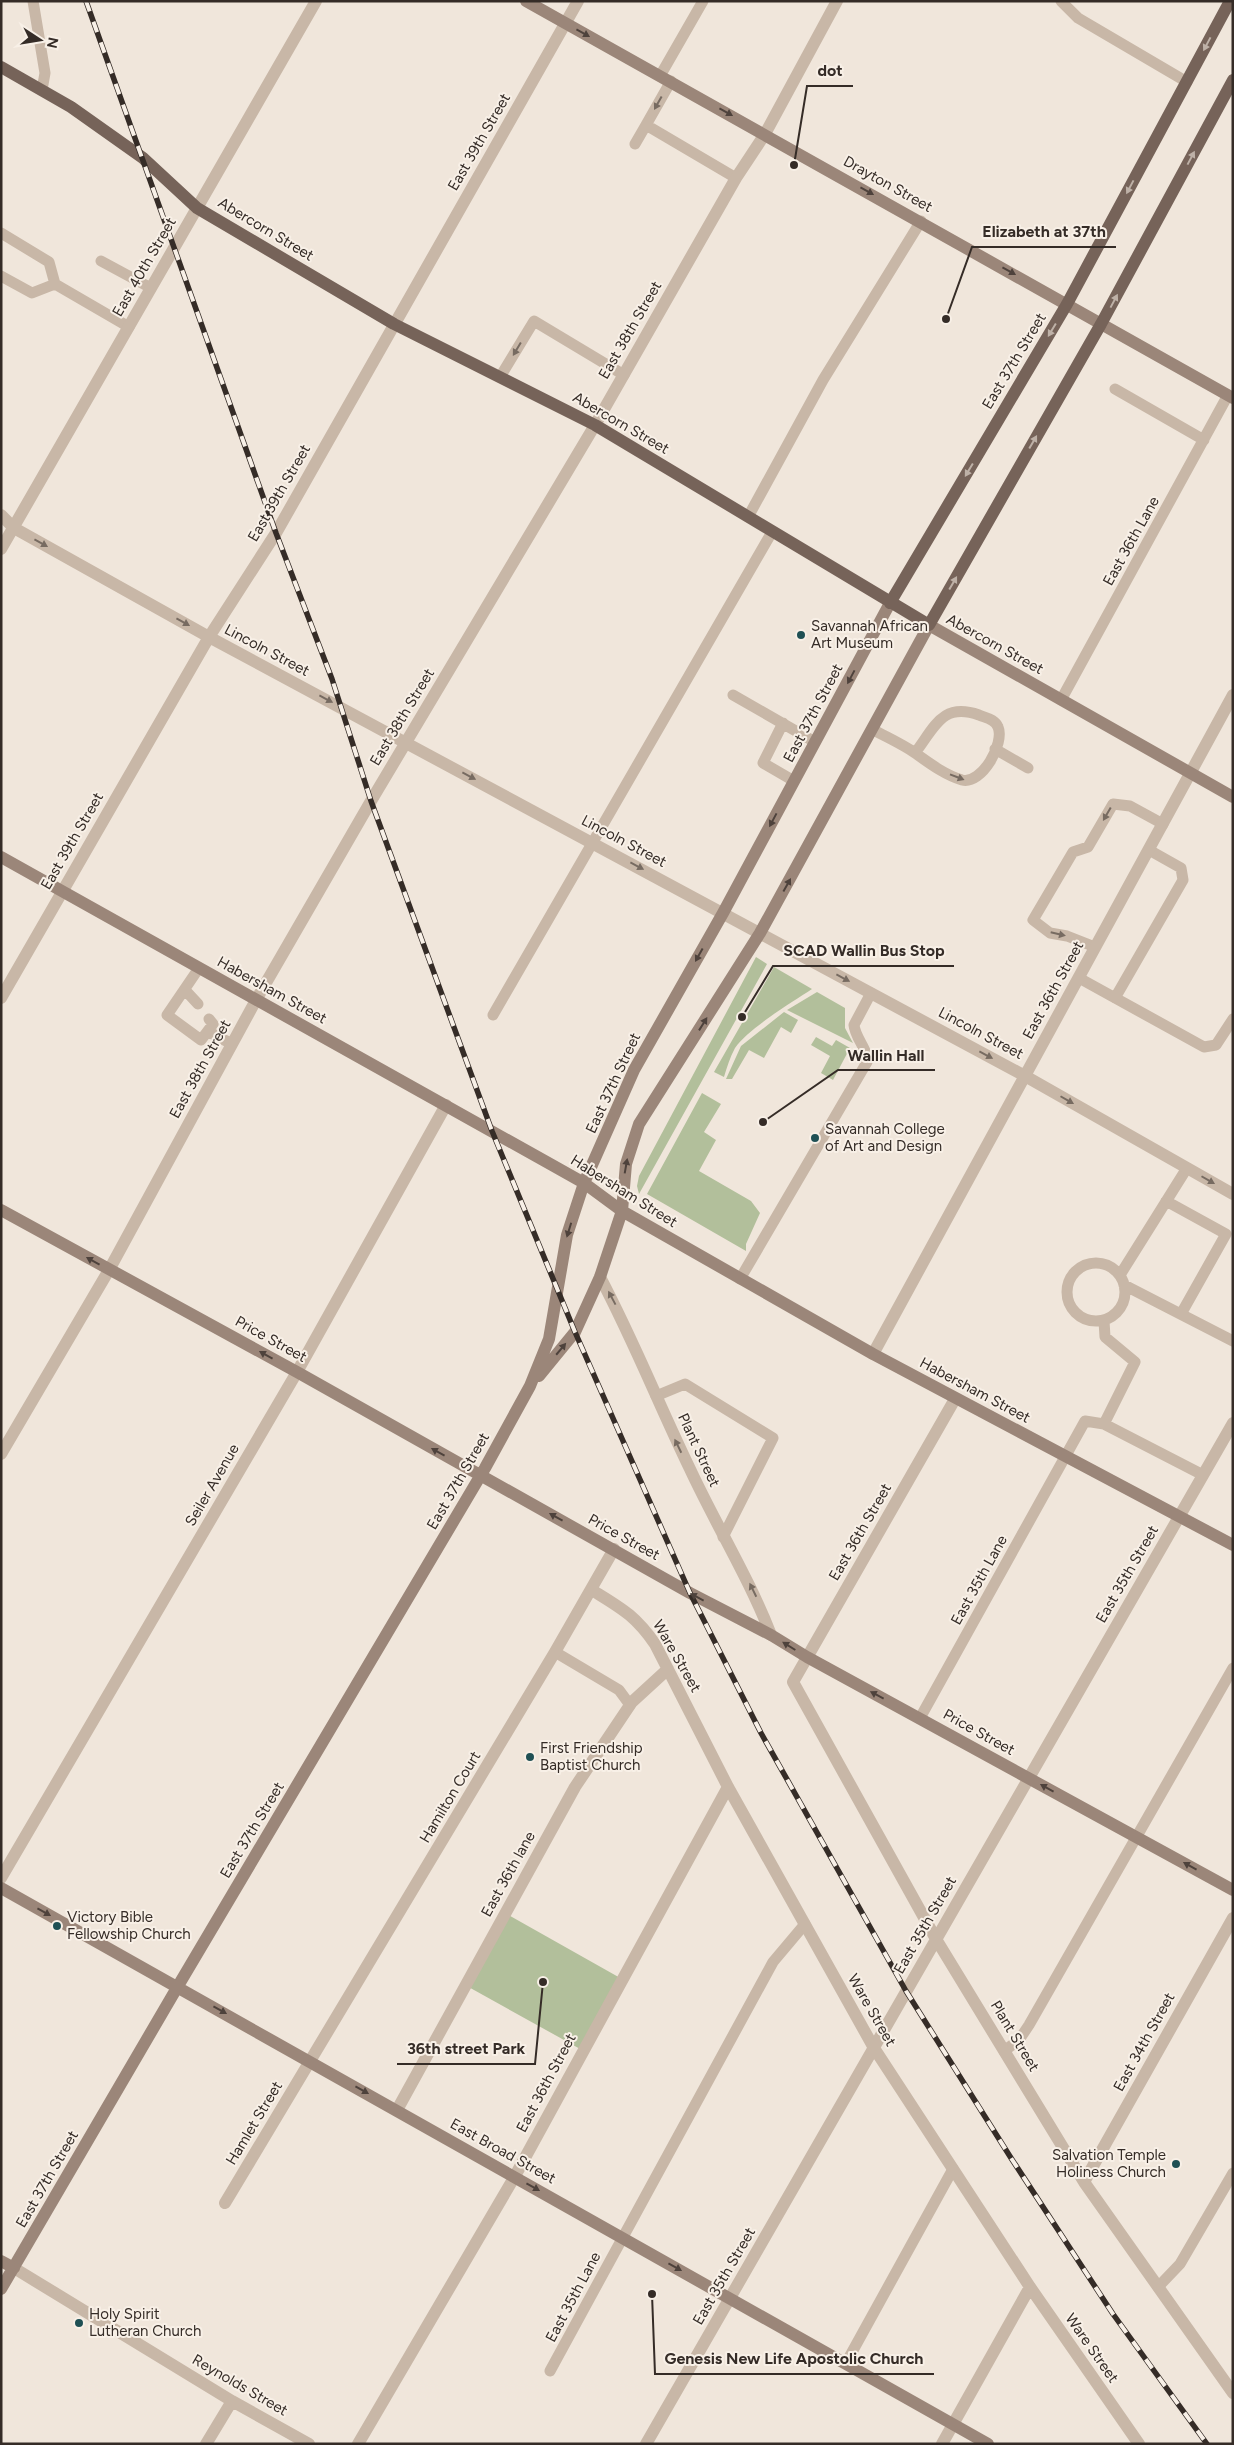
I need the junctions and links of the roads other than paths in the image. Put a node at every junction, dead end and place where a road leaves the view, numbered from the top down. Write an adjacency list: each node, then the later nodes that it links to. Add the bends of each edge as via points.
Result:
1 (33, 1): 14 (lane, via 46,73)
2 (316, 1): 19 (street, East 40th Street)
3 (526, 1): 9 (main road, Drayton Street)
4 (578, 1): 9 (street, East 39th Street)
5 (703, 1): 11 (lane)
6 (837, 1): 16 (street, East 38th Street)
7 (1062, 1): 13 (lane, via 1078,18)
8 (1230, 1): 13 (main road, East 37th Street, one-way to 13)
9 (566, 24): 11 (main road, Drayton Street, one-way to 11); 27 (street, East 39th Street)
10 (1, 67): 14 (main road, Abercorn Street)
11 (665, 78): 15 (lane, one-way to 15); 16 (main road, Drayton Street, one-way to 16)
12 (1233, 80): 28 (main road, East 37th Street, one-way to 12)
13 (1186, 82): 26 (main road, East 37th Street, one-way to 26)
14 (42, 90): 19 (main road, Abercorn Street, via 142,158)
15 (646, 125): 17 (lane); 18 (lane)
16 (765, 134): 18 (street, East 38th Street); 20 (main road, Drayton Street, one-way to 20)
17 (635, 144)
18 (736, 178): 30 (street, East 38th Street)
19 (197, 208): 25 (street, East 40th Street); 27 (main road, Abercorn Street)
20 (920, 221): 26 (main road, Drayton Street, one-way to 26); 37 (lane, via 823,380)
21 (1, 233): 24 (lane, via 49,262)
22 (101, 261): 25 (lane)
23 (1, 276): 24 (lane, via 32,293)
24 (55, 284): 29 (lane)
25 (151, 288): 29 (street, East 40th Street)
26 (1067, 304): 28 (main road, Drayton Street); 41 (main road, East 37th Street, one-way to 41)
27 (394, 324): 31 (main road, Abercorn Street); 43 (street, East 39th Street, via 276,533)
28 (1101, 324): 33 (main road, Drayton Street); 42 (main road, East 37th Street, one-way to 28)
29 (129, 327): 38 (street, East 40th Street)
30 (624, 375): 31 (lane, one-way to 31, via 534,321); 34 (street, East 38th Street)
31 (500, 377): 34 (main road, Abercorn Street)
32 (1114, 389): 35 (lane)
33 (1230, 397): 35 (lane, East 36th Lane)
34 (595, 425): 37 (main road, Abercorn Street); 49 (street, East 38th Street)
35 (1204, 440): 46 (lane, East 36th Lane)
36 (1, 515): 38 (street, Lincoln Street)
37 (748, 518): 39 (main road, Abercorn Street)
38 (14, 528): 40 (street, East 40th Street); 43 (street, Lincoln Street, one-way to 43)
39 (772, 532): 41 (main road, Abercorn Street); 58 (lane)
40 (1, 549)
41 (890, 603): 42 (main road, Abercorn Street); 50 (main road, East 37th Street, one-way to 50)
42 (929, 625): 46 (main road, Abercorn Street); 48 (main road, East 37th Street)
43 (209, 637): 49 (street, Lincoln Street, one-way to 49); 61 (street, East 39th Street)
44 (733, 695): 47 (lane)
45 (1233, 695): 54 (street, East 36th Street)
46 (1061, 700): 54 (main road, Abercorn Street)
47 (783, 724): 50 (lane); 55 (lane, via 763,763)
48 (872, 729): 52 (lane); 63 (main road, East 37th Street, one-way to 48)
49 (406, 742): 58 (street, Lincoln Street, one-way to 58); 71 (street, East 38th Street)
50 (815, 742): 55 (main road, East 37th Street)
51 (995, 749): 52 (lane, one-way to 51, via 928,764 962,780 972,780 987,766); 52 (lane, via 1000,738 998,727 992,720 966,711 952,711 941,718); 53 (lane)
52 (915, 753)
53 (1028, 768)
54 (1191, 774): 56 (main road, Abercorn Street); 57 (street, East 36th Street)
55 (794, 780): 62 (main road, East 37th Street, one-way to 62)
56 (1233, 797)
57 (1163, 824): 59 (street, East 36th Street); 64 (lane, one-way to 64, via 1130,806 1113,804 1088,848 1073,852 1033,920 1050,933 1067,936)
58 (594, 843): 62 (street, Lincoln Street, one-way to 62); 73 (lane)
59 (1149, 850): 64 (street, East 36th Street); 70 (lane, via 1181,868 1183,880)
60 (1, 857): 61 (main road, Habersham Street)
61 (62, 891): 65 (main road, Habersham Street); 69 (street, East 39th Street)
62 (723, 913): 63 (street, Lincoln Street); 81 (main road, East 37th Street, one-way to 81, via 634,1070)
63 (760, 933): 68 (street, Lincoln Street, one-way to 68); 85 (main road, East 37th Street, one-way to 63, via 626,1164 639,1124)
64 (1095, 948): 66 (street, East 36th Street)
65 (199, 968): 67 (lane); 71 (main road, Habersham Street)
66 (1079, 978): 70 (lane); 78 (street, East 36th Street)
67 (185, 990): 72 (lane); 76 (lane, via 167,1015 201,1040)
68 (871, 993): 78 (street, Lincoln Street, one-way to 78); 88 (lane, via 854,1025 858,1041 868,1056 867,1062)
69 (1, 998)
70 (1115, 998): 75 (lane, via 1204,1047 1216,1045)
71 (256, 1000): 77 (street, East 38th Street); 79 (main road, Habersham Street)
72 (198, 1004)
73 (493, 1015)
74 (209, 1019): 76 (lane, via 213,1024)
75 (1233, 1019)
76 (209, 1032): 77 (lane)
77 (232, 1044): 86 (street, East 38th Street)
78 (1025, 1076): 80 (street, Lincoln Street, one-way to 80); 93 (street, East 36th Street)
79 (446, 1105): 81 (main road, Habersham Street); 94 (street, Seiler Avenue)
80 (1187, 1168): 82 (street, Lincoln Street, one-way to 82); 83 (lane)
81 (584, 1184): 85 (main road, Habersham Street); 95 (main road, East 37th Street, one-way to 95, via 567,1235 549,1339)
82 (1233, 1194)
83 (1166, 1201): 89 (lane); 90 (lane, via 1226,1234)
84 (1, 1210): 86 (main road, Price Street, one-way to 84)
85 (622, 1211): 87 (main road, East 37th Street); 88 (main road, Habersham Street)
86 (109, 1270): 94 (main road, Price Street, one-way to 86); 100 (street, East 38th Street)
87 (600, 1276): 95 (main road, East 37th Street, one-way to 87, via 575,1332); 96 (street, Plant Street, one-way to 87)
88 (740, 1279): 93 (main road, Habersham Street)
89 (1122, 1280): 90 (lane); 91 (lane, via 1125,1294 1119,1311); 91 (lane, via 1104,1264 1094,1262 1070,1278 1067,1288 1071,1307 1085,1320)
90 (1181, 1314): 92 (lane)
91 (1104, 1321): 99 (lane, via 1106,1337 1135,1362)
92 (1233, 1340)
93 (873, 1354): 97 (main road, Habersham Street)
94 (297, 1372): 103 (main road, Price Street, one-way to 94); 120 (street, Seiler Avenue)
95 (530, 1386): 103 (main road, East 37th Street)
96 (656, 1396): 105 (street, Plant Street, one-way to 96); 105 (lane, via 685,1384 773,1438)
97 (955, 1399): 101 (main road, Habersham Street); 111 (street, East 36th Street)
98 (1233, 1423): 102 (street, East 35th Street)
99 (1104, 1424): 101 (lane, East 35th Lane, via 1086,1421); 102 (lane)
100 (1, 1454)
101 (1064, 1457): 104 (main road, Habersham Street); 116 (lane, East 35th Lane)
102 (1203, 1475): 104 (street, East 35th Street)
103 (481, 1476): 107 (main road, Price Street, one-way to 103); 126 (main road, East 37th Street)
104 (1180, 1515): 106 (main road, Habersham Street); 117 (street, East 35th Street)
105 (724, 1537): 109 (street, Plant Street, one-way to 105, via 754,1592)
106 (1233, 1545)
107 (614, 1549): 108 (street, Hamilton Court); 109 (main road, Price Street, one-way to 107)
108 (592, 1590): 110 (street, Hamilton Court); 113 (street, Ware Street, via 641,1624)
109 (771, 1635): 111 (main road, Price Street, one-way to 109)
110 (555, 1652): 115 (lane, via 619,1690); 129 (street, Hamilton Court)
111 (807, 1657): 114 (street, East 36th Street); 116 (main road, Price Street, one-way to 111)
112 (1233, 1668): 119 (lane)
113 (668, 1670): 115 (street, East 36th lane); 118 (street, Ware Street)
114 (793, 1682): 125 (street, Plant Street)
115 (630, 1705): 130 (street, East 36th lane, via 575,1787)
116 (920, 1718): 117 (main road, Price Street)
117 (1029, 1778): 119 (main road, Price Street, one-way to 117); 125 (street, East 35th Street)
118 (728, 1787): 124 (street, Ware Street); 133 (street, East 36th Street)
119 (1136, 1837): 122 (main road, Price Street, one-way to 119); 128 (lane, via 1029,2025 1019,2040)
120 (1, 1878)
121 (1, 1888): 126 (main road, East Broad Street, one-way to 126)
122 (1233, 1890)
123 (1233, 1918): 134 (street, East 34th Street)
124 (805, 1924): 127 (street, Ware Street); 136 (lane, East 35th Lane, via 773,1962)
125 (936, 1939): 127 (street, East 35th Street); 128 (street, Plant Street)
126 (178, 1986): 129 (main road, East Broad Street, one-way to 129); 138 (main road, East 37th Street)
127 (874, 2048): 131 (street, Ware Street); 142 (street, East 35th Street)
128 (1004, 2050): 134 (street, Plant Street)
129 (311, 2061): 130 (main road, East Broad Street, one-way to 130); 135 (street, Hamlet Street)
130 (396, 2110): 133 (main road, East Broad Street)
131 (953, 2168): 139 (street, Ware Street); 143 (lane)
132 (1233, 2173): 140 (lane, via 1180,2264)
133 (514, 2176): 136 (main road, East Broad Street, one-way to 136); 150 (street, East 36th Street)
134 (1084, 2182): 140 (street, Plant Street)
135 (226, 2202)
136 (623, 2238): 142 (main road, East Broad Street, one-way to 142); 144 (lane, East 35th Lane)
137 (1, 2261): 138 (main road, Reynolds Street)
138 (14, 2268): 141 (main road, East 37th Street); 146 (street, Reynolds Street)
139 (1030, 2287): 147 (street); 154 (street, Ware Street)
140 (1158, 2287): 145 (street, Plant Street)
141 (1, 2289)
142 (730, 2298): 143 (main road, East Broad Street); 151 (street, East 35th Street)
143 (846, 2363): 147 (main road, East Broad Street)
144 (550, 2372)
145 (1233, 2393)
146 (232, 2401): 148 (street); 149 (street, Reynolds Street)
147 (953, 2424): 152 (street); 153 (main road, East Broad Street)
148 (206, 2444)
149 (309, 2444)
150 (358, 2444)
151 (646, 2444)
152 (942, 2444)
153 (988, 2444)
154 (1139, 2444)

